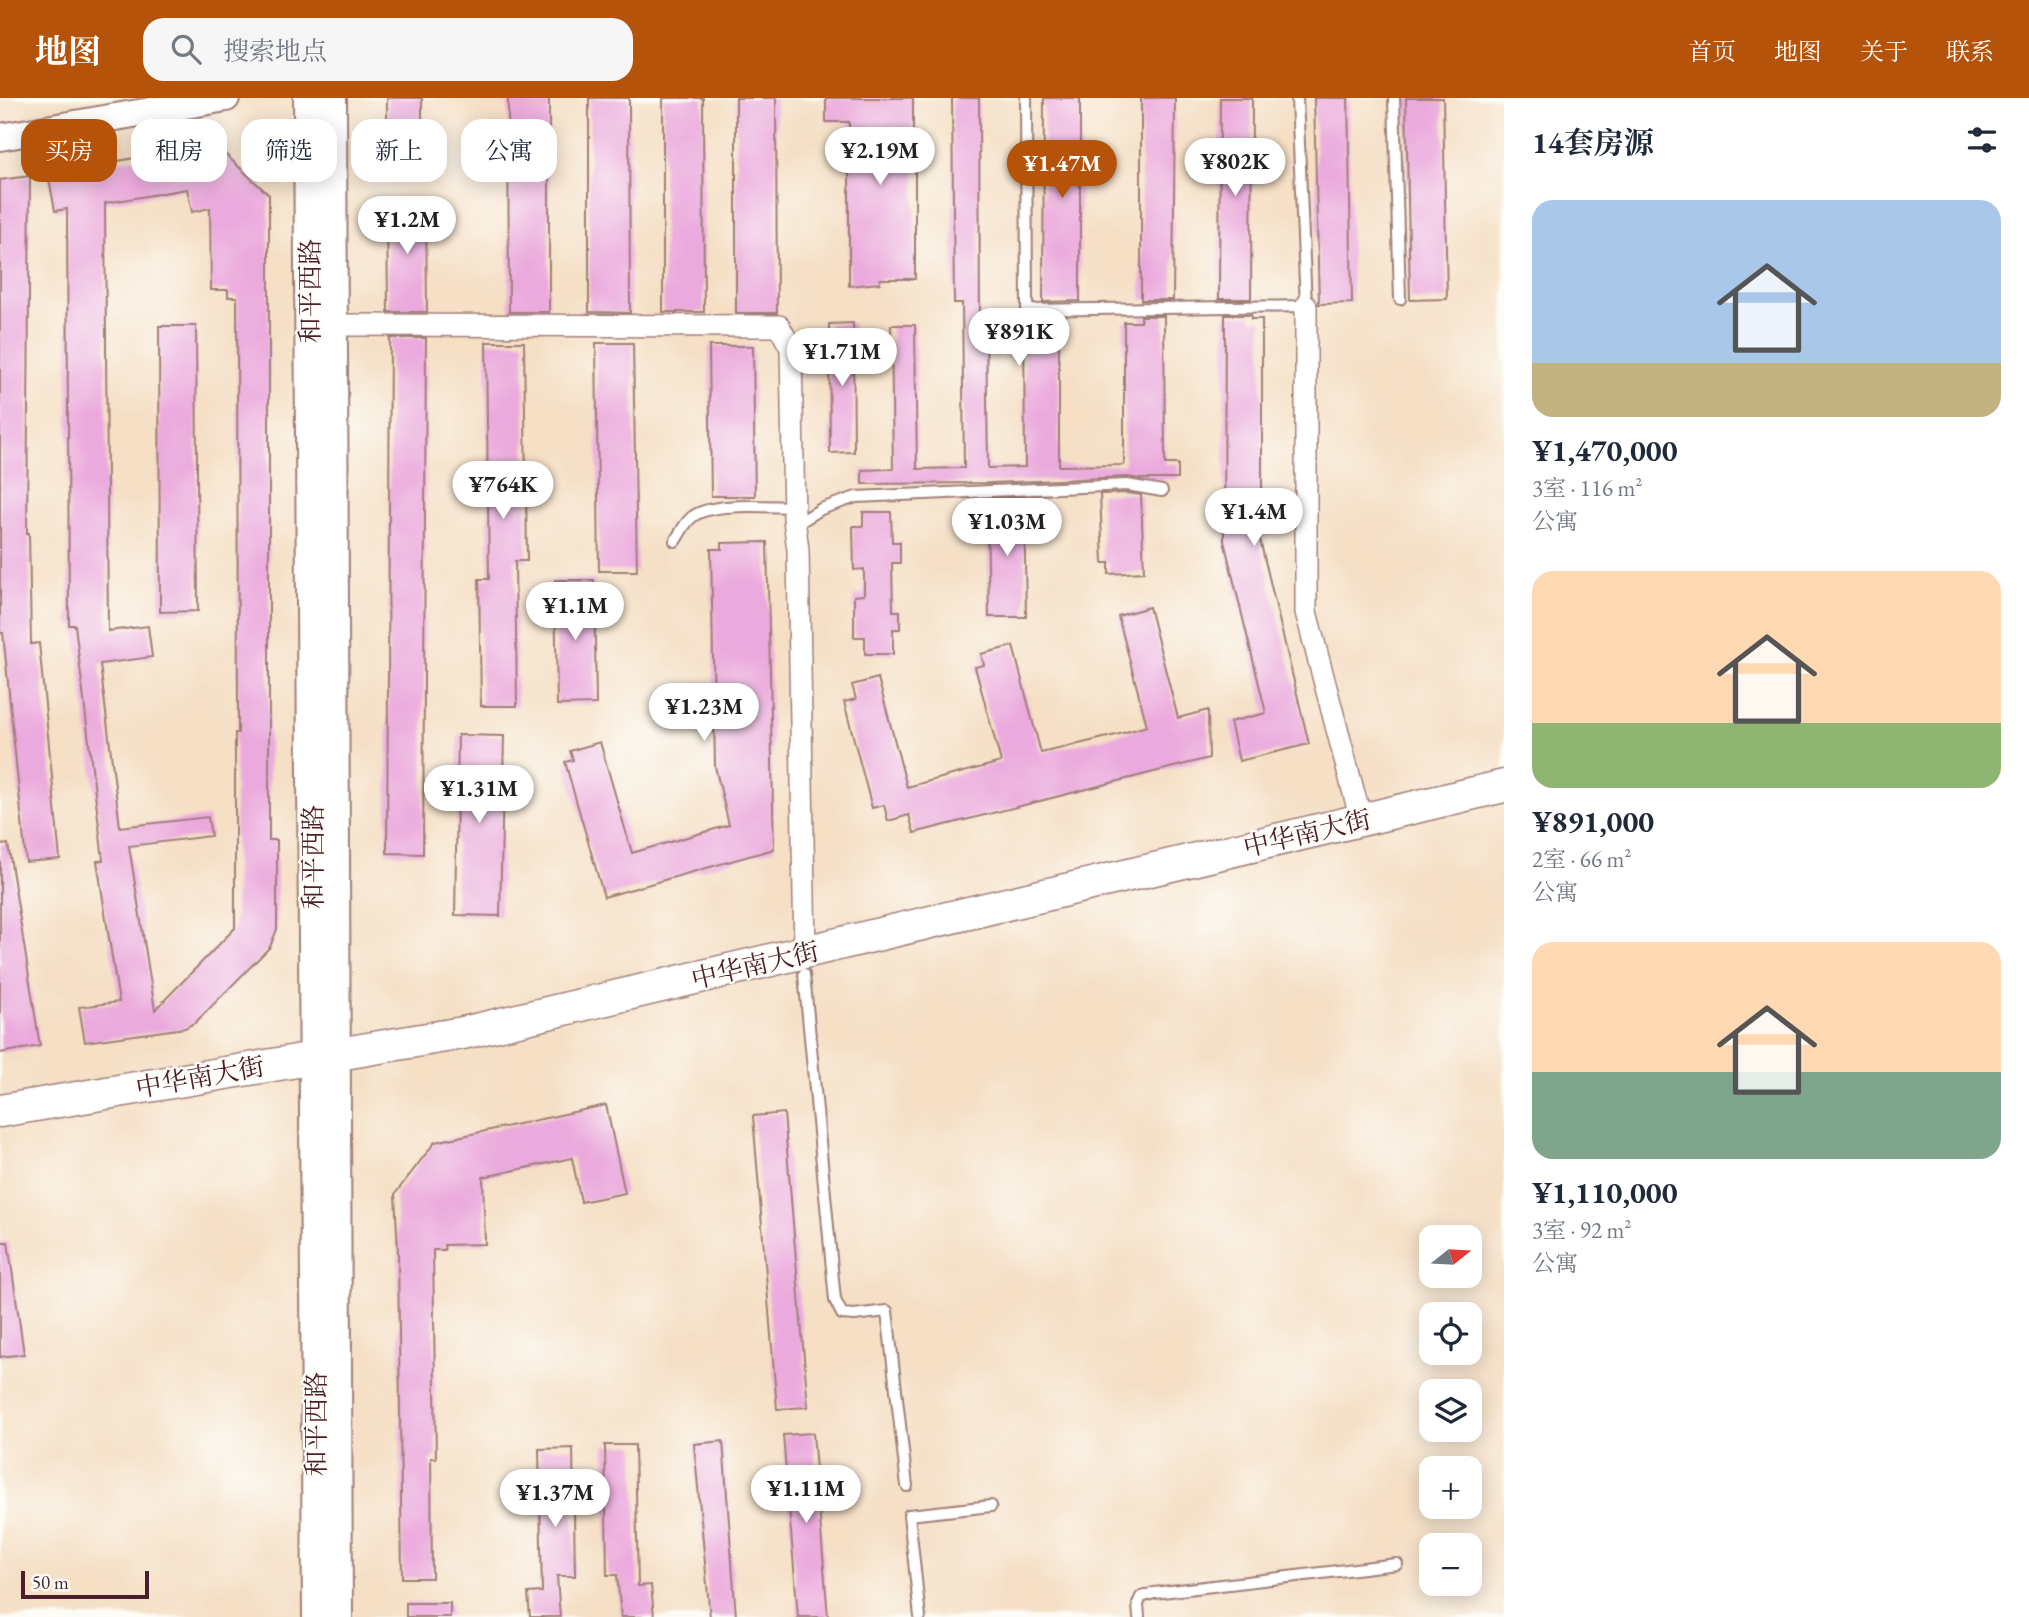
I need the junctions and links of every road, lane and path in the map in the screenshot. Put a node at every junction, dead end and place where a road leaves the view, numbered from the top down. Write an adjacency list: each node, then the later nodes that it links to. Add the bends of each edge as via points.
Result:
1 (226, 98): 7 (street)
2 (308, 98): 18 (main road, 和平西路)
3 (332, 98): 10 (main road, 和平西路)
4 (1026, 98): 9 (lane, via 1027,310)
5 (1297, 98): 9 (lane)
6 (1394, 98): 8 (lane)
7 (0, 137)
8 (1400, 299)
9 (1306, 306): 16 (street, via 1306,612)
10 (332, 325): 12 (street, via 779,326 791,348); 18 (main road, 和平西路)
11 (1162, 491): 12 (lane, via 1127,485 856,497)
12 (794, 516): 13 (lane, via 717,508 702,511 690,518); 17 (street)
13 (675, 541)
14 (1504, 786): 16 (main road, 中华南大街)
15 (1504, 807): 17 (main road, 中华南大街)
16 (1361, 820): 17 (main road, 中华南大街)
17 (805, 964): 18 (main road, 中华南大街, via 467,1053); 21 (lane, via 835,1300 842,1314 887,1311)
18 (325, 1066): 19 (main road, 中华南大街); 20 (main road, 中华南大街); 24 (main road, 和平西路); 25 (main road, 和平西路)
19 (0, 1111)
20 (0, 1131)
21 (907, 1486)
22 (991, 1506): 26 (lane, via 909,1515)
23 (1397, 1564): 27 (lane, via 1154,1593 1141,1597)
24 (317, 1617)
25 (338, 1617)
26 (920, 1617)
27 (1139, 1617)

